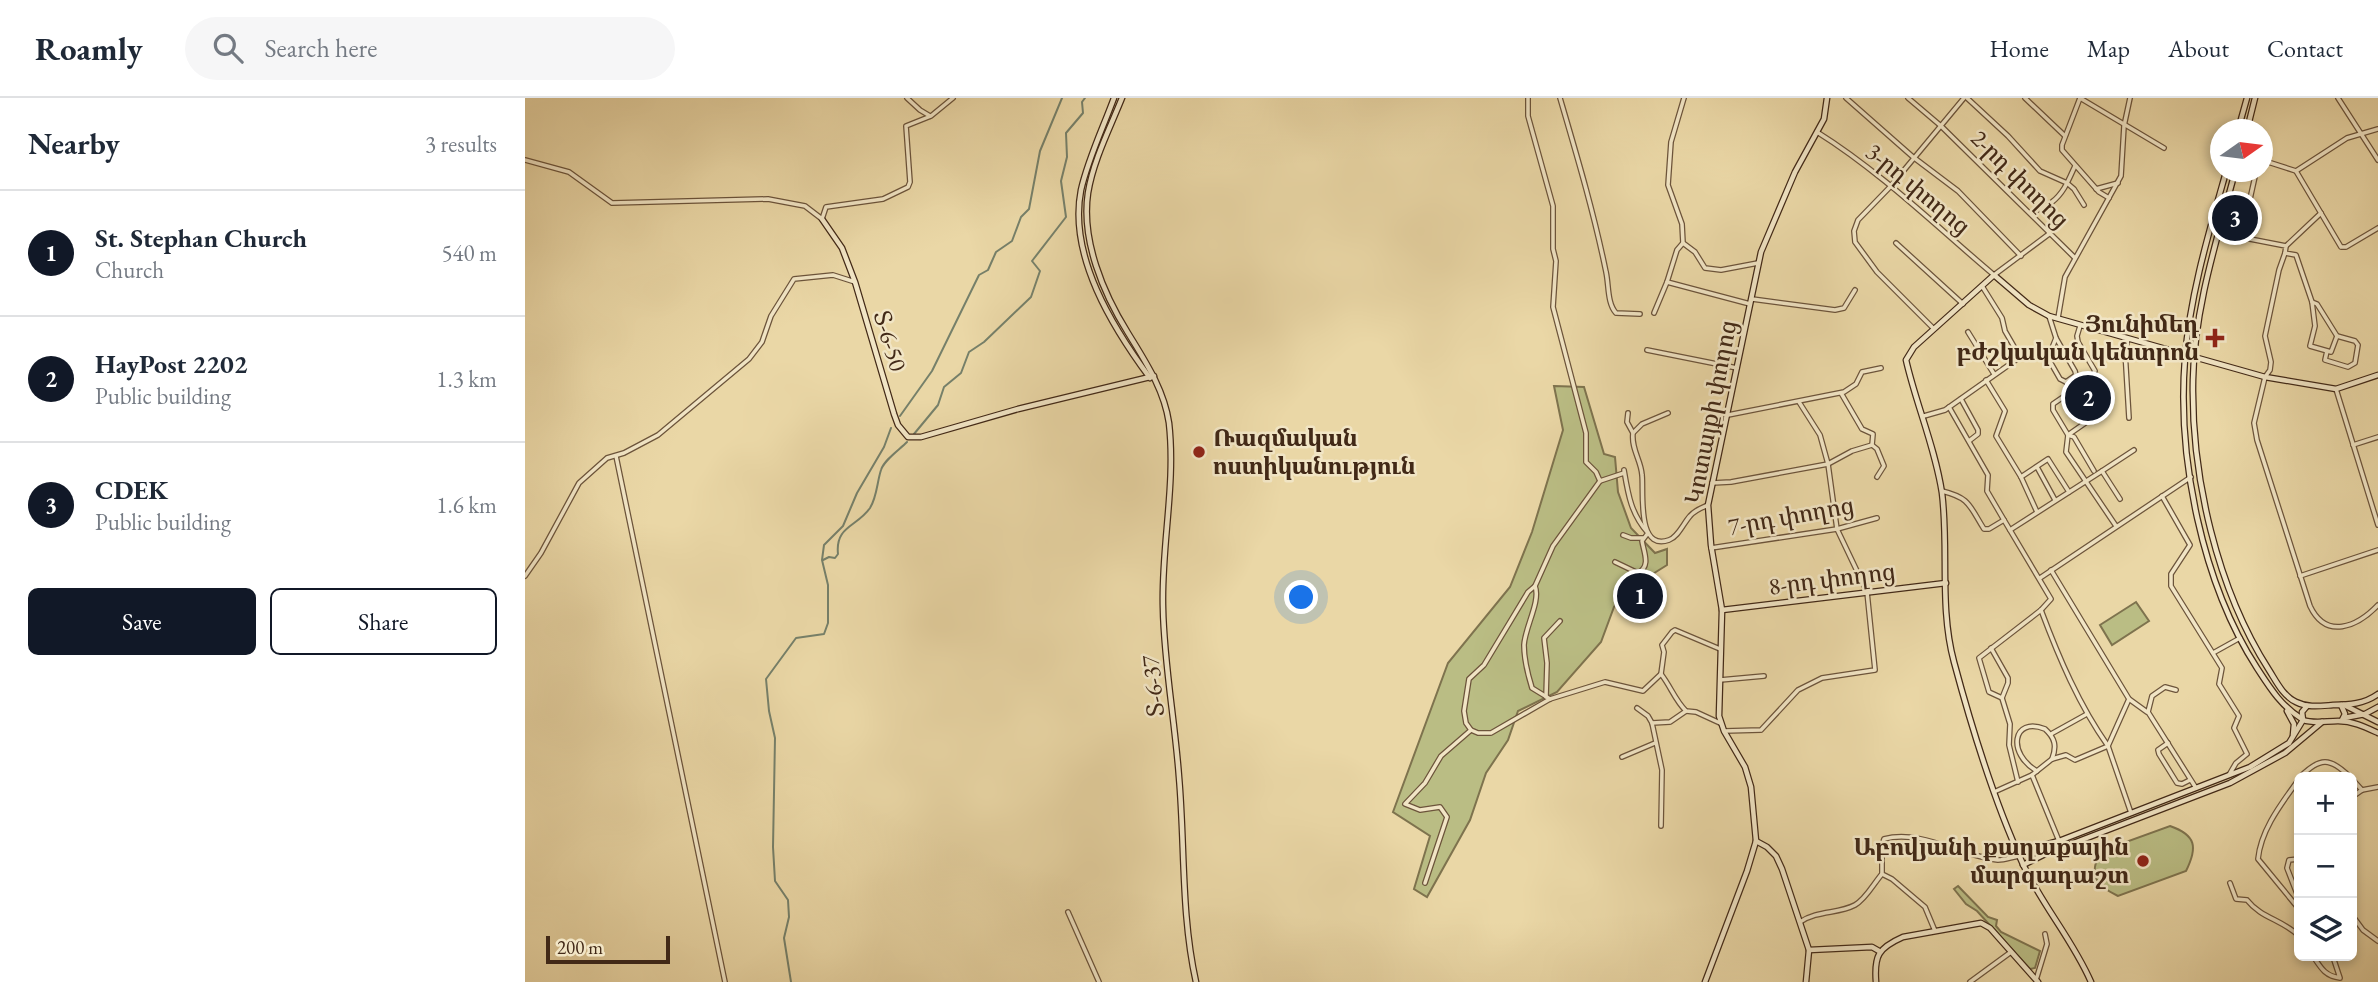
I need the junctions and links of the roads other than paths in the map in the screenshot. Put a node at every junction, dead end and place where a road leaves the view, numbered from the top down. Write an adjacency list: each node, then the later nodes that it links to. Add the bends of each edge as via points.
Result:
1 (907, 98): 18 (street)
2 (953, 98): 18 (street)
3 (1114, 98): 23 (main road, Տ-6-37)
4 (1122, 98): 25 (main road, Տ-6-37)
5 (1528, 98): 120 (street, via 1528,116 1553,205 1553,307 1586,433 1586,462)
6 (1560, 98): 70 (street, via 1595,215 1611,307 1616,313)
7 (1684, 98): 52 (street, via 1671,142 1668,184 1682,224)
8 (1826, 98): 26 (main road, Կոտայքի փողոց)
9 (1846, 98): 30 (street)
10 (1909, 98): 21 (street, 2-րդ փողոց)
11 (1965, 98): 21 (street); 39 (street, via 2040,171)
12 (2025, 98): 28 (street)
13 (2080, 98): 22 (street); 28 (street)
14 (2130, 98): 22 (street)
15 (2247, 98): 19 (main road)
16 (2256, 98): 20 (main road)
17 (2338, 98): 27 (street)
18 (931, 116): 48 (street, via 906,126 908,187 883,200 826,207)
19 (2241, 119)
20 (2250, 119)
21 (1941, 126): 30 (street); 47 (street, 2-րդ փողոց)
22 (2124, 126): 29 (street); 40 (street)
23 (1103, 127): 25 (main road); 68 (main road, Տ-6-37, via 1085,175 1079,213 1090,270)
24 (2378, 129): 27 (street)
25 (1110, 130): 67 (main road, Տ-6-37, via 1092,177 1088,212 1097,268)
26 (1817, 132): 41 (street, 3-րդ փողոց); 58 (main road, Կոտայքի փողոց, via 1795,172)
27 (2361, 135): 31 (street); 35 (street, via 2347,138)
28 (2065, 136): 34 (street, via 2062,150)
29 (2164, 148)
30 (1913, 158): 41 (street); 56 (street, via 1958,191)
31 (2378, 159)
32 (525, 160): 48 (street, via 569,172 612,203 768,200 805,206)
33 (2273, 164): 35 (street)
34 (2075, 166): 39 (street); 42 (street)
35 (2296, 171): 46 (street)
36 (2223, 182): 81 (main road, via 2207,239)
37 (2232, 182): 83 (main road, via 2207,282)
38 (2254, 182): 44 (street)
39 (2067, 183): 45 (street); 47 (street, via 2059,196)
40 (2118, 184): 42 (street); 43 (street)
41 (1890, 187): 59 (street, 3-րդ փողոց); 74 (street, via 1858,220 1856,242 1877,272)
42 (2096, 189): 43 (street)
43 (2109, 198): 57 (street)
44 (2250, 199)
45 (2084, 205)
46 (2321, 213): 49 (street, via 2343,248); 54 (street)
47 (2032, 215): 50 (street, 2-րդ փողոց)
48 (822, 219): 60 (main road, Տ-6-50 / Տ-6-50, via 842,248)
49 (2378, 229)
50 (2049, 234): 56 (street); 57 (street, 2-րդ փողոց)
51 (2250, 239): 54 (street)
52 (1683, 243): 58 (street, via 1695,252 1701,265 1713,270); 61 (street)
53 (1896, 243): 66 (street)
54 (2286, 246): 55 (street)
55 (2285, 253): 65 (street, via 2296,256); 90 (street, via 2265,336 2271,362)
56 (2021, 256): 59 (street)
57 (2075, 258): 72 (street, via 2065,277)
58 (1758, 263): 64 (main road, Կոտայքի փողոց)
59 (1994, 275): 62 (main road); 71 (main road)
60 (855, 282): 89 (main road, Տ-6-50 / Տ-6-50, via 898,425 913,438); 112 (street, via 833,275 794,279 749,359 657,435)
61 (1668, 282): 64 (street); 69 (street)
62 (1982, 286): 66 (main road); 82 (street)
63 (1855, 290): 64 (street, via 1844,308 1835,310)
64 (1751, 301): 85 (main road, Կոտայքի փողոց)
65 (2312, 302): 76 (street); 80 (street, via 2315,326 2309,345)
66 (1963, 304): 74 (main road)
67 (1112, 306): 68 (main road); 89 (main road, Տ-6-37)
68 (1105, 309): 89 (main road, Տ-6-37)
69 (1654, 313)
70 (1640, 314)
71 (2049, 316): 72 (main road); 77 (street)
72 (2057, 319): 73 (main road)
73 (2080, 326): 78 (main road); 99 (street, via 2077,339 2095,372 2089,384)
74 (1934, 329): 103 (main road, via 1906,359)
75 (1968, 332): 87 (street)
76 (2337, 336): 80 (street, via 2332,351); 80 (street, via 2357,342 2353,366 2325,360)
77 (2056, 338): 92 (street, via 2048,358); 92 (street, via 2076,375)
78 (2128, 340): 81 (main road); 104 (street)
79 (1647, 350): 85 (street)
80 (2327, 351)
81 (2185, 356): 83 (main road); 119 (main road)
82 (2020, 357): 84 (street); 87 (street)
83 (2194, 358): 90 (main road); 167 (main road, via 2200,472 2222,572 2258,653 2285,694)
84 (2030, 359)
85 (1737, 368): 102 (main road, Կոտայքի փողոց)
86 (1881, 368): 95 (street, via 1862,372 1856,384)
87 (1994, 374): 91 (street)
88 (2378, 375): 93 (main road)
89 (1152, 377): 231 (main road, Տ-6-37 / Տ-6-37, via 1168,423 1170,449 1163,608 1188,946)
90 (2265, 377): 93 (main road); 144 (street, via 2255,431)
91 (1986, 380): 96 (street); 118 (street, via 2005,411 1996,436)
92 (2066, 382): 94 (street)
93 (2336, 389): 110 (street)
94 (2072, 391): 106 (street, via 2053,404); 106 (street, via 2088,421)
95 (1841, 393): 97 (street); 109 (street, via 1862,429 1873,434)
96 (1961, 399): 98 (street); 108 (street, via 1978,430)
97 (1799, 402): 102 (street); 113 (street, via 1820,435)
98 (1949, 407): 103 (street); 108 (street)
99 (2102, 410)
100 (1628, 413): 105 (street)
101 (1668, 413): 105 (street)
102 (1728, 415): 122 (main road, Կոտայքի փողոց)
103 (1924, 416): 123 (main road)
104 (2129, 418)
105 (1633, 433): 136 (street, via 1632,447 1643,476 1641,500)
106 (2068, 435): 115 (street, via 2074,437); 121 (street, via 2066,452)
107 (2378, 437): 110 (street)
108 (1969, 441): 131 (street, via 1988,475 1987,491)
109 (1872, 445): 113 (street); 117 (street, via 1884,466)
110 (2353, 445): 132 (street)
111 (2134, 450): 116 (street)
112 (615, 456): 143 (street, via 579,484); 229 (street)
113 (1828, 464): 122 (street); 134 (street)
114 (2037, 467): 118 (street); 124 (street, via 2050,460); 127 (street)
115 (2094, 471)
116 (2102, 471): 121 (street); 126 (street)
117 (1877, 477)
118 (2021, 477): 129 (street)
119 (2190, 477): 125 (street); 153 (main road, via 2213,576)
120 (1600, 481): 136 (street, via 1624,472 1638,522); 147 (street, via 1553,546)
121 (2085, 481): 124 (street); 133 (street)
122 (1712, 483): 128 (main road, Կոտայքի փողոց)
123 (1942, 491): 131 (street, via 1965,499 1984,529); 146 (main road)
124 (2069, 492): 127 (street)
125 (2162, 496): 133 (street); 156 (street, via 2190,545 2171,574 2171,586)
126 (2120, 499)
127 (2055, 500): 129 (street)
128 (1708, 505): 136 (street, via 1691,514 1666,542); 139 (main road, Կոտայքի փողոց)
129 (2037, 512): 135 (street)
130 (1877, 518): 134 (street, 7-րդ փողոց)
131 (2004, 520): 135 (street)
132 (2378, 525)
133 (2116, 526): 142 (street)
134 (1837, 529): 139 (street, 7-րդ փողոց); 148 (street)
135 (2010, 530): 145 (street)
136 (1648, 533): 138 (street)
137 (1623, 534): 138 (street)
138 (1643, 538): 141 (street, via 1643,571 1636,573)
139 (1711, 548): 150 (main road, Կոտայքի փողոց)
140 (2378, 550): 144 (street)
141 (1615, 562)
142 (2051, 570): 145 (street); 164 (street)
143 (525, 576)
144 (2300, 576): 149 (street, via 2316,619 2326,625 2342,627 2365,620)
145 (2040, 578): 151 (street, via 2051,601)
146 (1946, 583): 148 (main road, 8-րդ փողոց); 202 (main road, via 1953,660)
147 (1535, 586): 162 (street, via 1537,597 1524,645 1527,672 1532,688); 180 (street, via 1484,665 1469,679 1464,711)
148 (1867, 592): 150 (main road, 8-րդ փողոց); 181 (street, via 1875,670 1822,678 1798,690 1761,730)
149 (2378, 606)
150 (1722, 610): 155 (main road, Կոտայքի փողոց)
151 (2041, 610): 154 (street); 172 (street)
152 (1560, 621): 162 (street, via 1544,638)
153 (2240, 638): 156 (street); 165 (main road)
154 (1991, 648): 163 (street, via 2008,678); 163 (street, via 1979,663 1989,692)
155 (1721, 650): 157 (street, via 1672,632 1662,645); 159 (main road, Կոտայքի փողոց)
156 (2213, 653): 194 (street, via 2222,668 2219,684 2239,716 2234,728 2248,754)
157 (1661, 674): 162 (street, via 1643,691 1605,681); 170 (street)
158 (1764, 676): 159 (street)
159 (1720, 680): 179 (main road, Կոտայքի փողոց)
160 (2176, 690): 171 (street, via 2165,687 2152,696)
161 (2378, 694): 166 (main road)
162 (1548, 698): 180 (street, via 1491,733)
163 (2001, 698): 196 (street, via 2010,724 2009,745)
164 (2129, 699): 171 (street); 187 (street)
165 (2283, 705): 174 (main road); 184 (main road, via 2291,716)
166 (2343, 705): 167 (main road); 173 (main road); 175 (main road)
167 (2307, 706): 174 (main road)
168 (2378, 706): 173 (main road)
169 (1637, 708): 178 (street)
170 (1686, 712): 178 (street, via 1670,722); 179 (street)
171 (2148, 712): 186 (street)
172 (2087, 714): 183 (street); 187 (street)
173 (2365, 714): 175 (main road); 177 (main road)
174 (2302, 719): 176 (main road); 184 (main road)
175 (2343, 719): 176 (main road); 182 (main road)
176 (2322, 722): 210 (main road, via 2279,758 2230,783)
177 (2378, 722)
178 (1652, 723): 185 (street)
179 (1721, 723): 181 (main road, Կոտայքի փողոց)
180 (1471, 730): 212 (street, via 1441,755 1425,783 1405,804 1420,810 1440,807 1447,817)
181 (1724, 731): 206 (main road, Կոտայքի փողոց, via 1745,767)
182 (2378, 733)
183 (2051, 734): 189 (street, via 2055,745); 190 (street, via 2031,727 2016,740 2021,759)
184 (2293, 736): 194 (main road, via 2282,749)
185 (1655, 743): 188 (street); 205 (street, via 1662,770)
186 (2168, 743): 195 (street); 195 (street, via 2158,754 2177,783)
187 (2108, 746): 189 (street, via 2075,760 2066,755); 204 (street)
188 (1622, 757)
189 (2052, 759): 190 (street)
190 (2037, 771): 193 (street)
191 (2307, 772): 192 (street, via 2319,762 2329,761)
192 (2345, 772)
193 (2032, 775): 196 (street); 207 (street)
194 (2228, 777): 199 (main road)
195 (2191, 779): 199 (street)
196 (2018, 782): 202 (street)
197 (2357, 785): 201 (street)
198 (2294, 787): 215 (street, via 2259,845 2258,859)
199 (2196, 788): 204 (main road)
200 (2378, 788): 201 (street)
201 (2361, 790): 203 (street)
202 (1994, 792): 208 (main road)
203 (2357, 793)
204 (2131, 813): 207 (main road)
205 (1661, 826)
206 (1756, 841): 217 (main road, via 1776,856); 232 (main road, Կոտայքի փողոց)
207 (2059, 841): 208 (main road)
208 (2019, 854): 210 (main road); 211 (street, via 1996,860 1925,840 1890,838 1882,842)
209 (2294, 860): 214 (street, via 2289,860 2287,868)
210 (2023, 864): 236 (main road)
211 (1882, 874): 217 (street, via 1855,905 1816,913); 219 (street, via 1925,907)
212 (1425, 883)
213 (2230, 883): 220 (street, via 2236,899 2247,900 2256,912)
214 (2294, 889)
215 (2294, 899)
216 (1068, 912): 230 (street)
217 (1800, 922): 223 (main road)
218 (2357, 922): 222 (street)
219 (1935, 931): 224 (main road, via 1902,937); 225 (main road, via 1985,924)
220 (2294, 932)
221 (2045, 934): 228 (street, via 2047,944)
222 (2378, 941)
223 (1808, 950): 224 (main road, via 1872,947); 233 (main road)
224 (1879, 951): 234 (main road)
225 (2011, 952): 228 (main road); 235 (street)
226 (2316, 961): 227 (street, via 2322,971 2340,978)
227 (2334, 961)
228 (2037, 981)
229 (725, 982)
230 (1100, 982)
231 (1196, 982)
232 (1705, 982)
233 (1806, 982)
234 (1876, 982)
235 (1970, 982)
236 (2091, 982)

